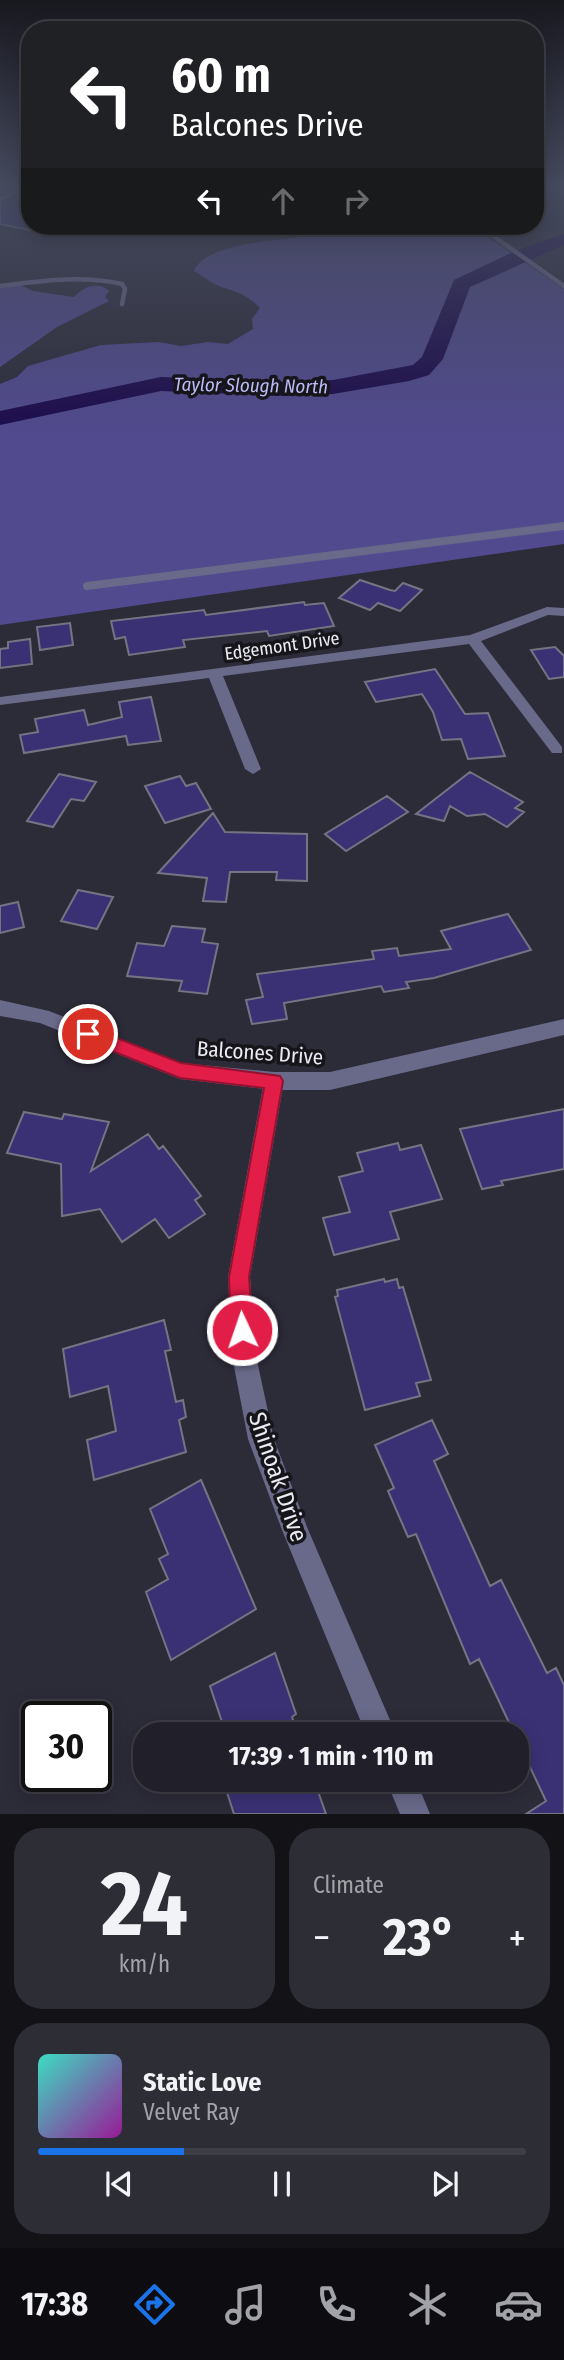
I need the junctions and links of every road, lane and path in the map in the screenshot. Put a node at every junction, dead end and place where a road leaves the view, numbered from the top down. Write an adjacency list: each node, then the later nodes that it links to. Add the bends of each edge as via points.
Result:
1 (542, 272): 3 (lane)
2 (0, 286): 4 (lane, via 92,278 122,284)
3 (564, 286)
4 (122, 304)
5 (564, 526): 6 (lane)
6 (87, 586)
7 (564, 611): 8 (street, Edgemont Drive, via 547,611)
8 (472, 639): 9 (street, Edgemont Drive); 11 (street)
9 (215, 675): 10 (street, Edgemont Drive); 12 (street)
10 (0, 701)
11 (556, 750)
12 (253, 769)
13 (0, 1008): 15 (street, Balcones Drive, via 43,1016 180,1070)
14 (564, 1027): 15 (street, Balcones Drive, via 330,1081)
15 (274, 1081): 16 (street, Shinoak Drive, via 239,1277 243,1356 261,1439)
16 (376, 1722)
17 (406, 1792): 18 (street)
18 (415, 1814)

